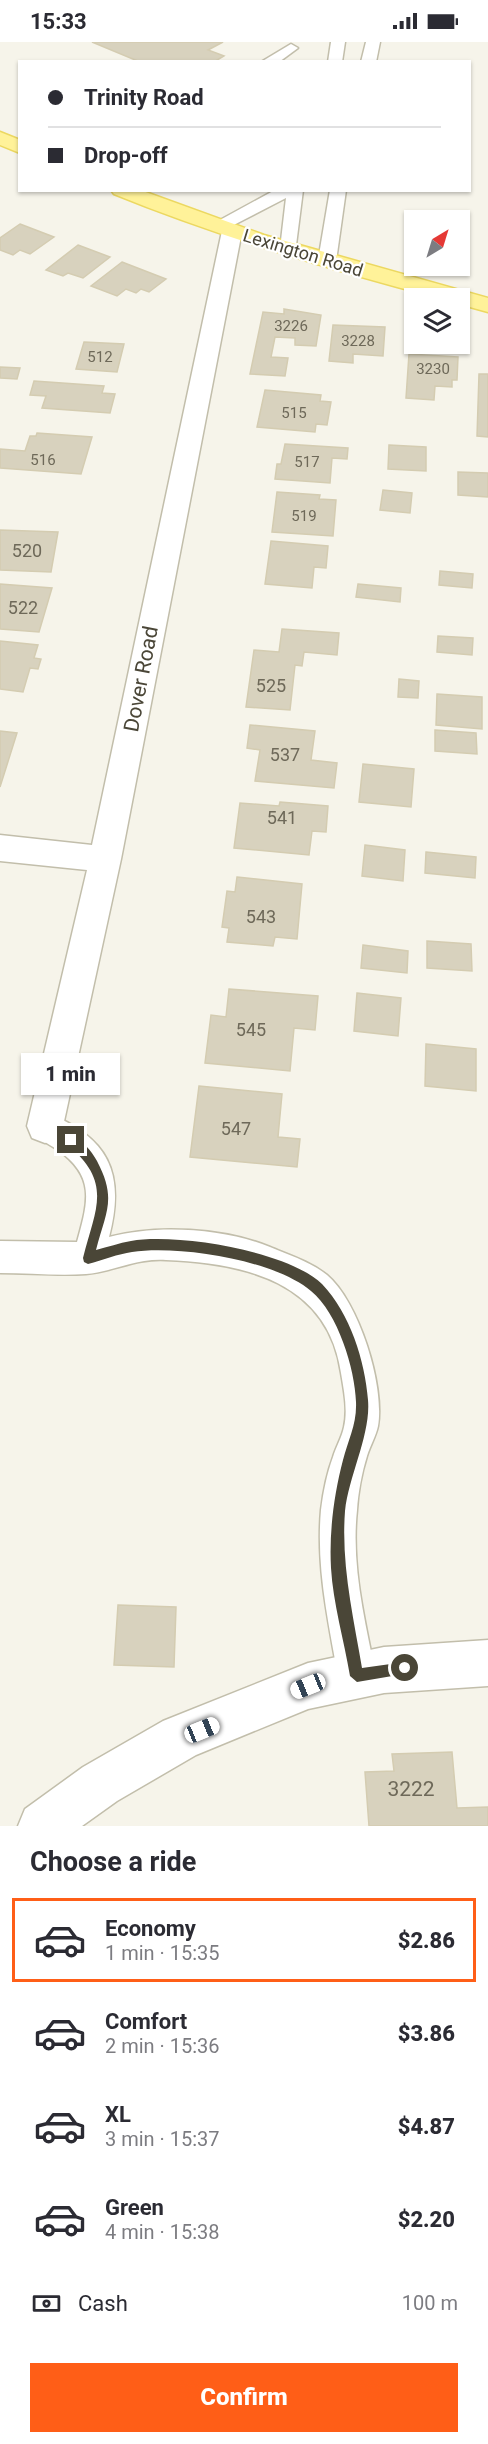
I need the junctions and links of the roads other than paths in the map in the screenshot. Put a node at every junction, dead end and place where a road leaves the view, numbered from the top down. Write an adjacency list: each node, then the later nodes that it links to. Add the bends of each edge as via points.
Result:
1 (338, 42): 5 (lane)
2 (373, 42): 6 (lane)
3 (291, 50): 4 (lane)
4 (272, 60)
5 (336, 60)
6 (369, 60)
7 (0, 138): 8 (main road)
8 (18, 146)
9 (126, 192): 13 (main road, Lexington Road)
10 (286, 192): 13 (lane)
11 (296, 192): 14 (lane)
12 (338, 192): 15 (lane)
13 (225, 229): 14 (main road, Lexington Road); 18 (street, Dover Road)
14 (289, 249): 15 (main road, Lexington Road)
15 (327, 261): 16 (main road, Lexington Road)
16 (488, 305)
17 (0, 848): 18 (street)
18 (105, 859): 19 (street, Dover Road)
19 (45, 1126): 21 (lane, via 87,1154 104,1184 104,1201)
20 (0, 1257): 21 (lane)
21 (88, 1258): 23 (lane, via 132,1246 165,1244 254,1256 294,1272 330,1303 355,1355 362,1402 361,1427 349,1459 339,1509 337,1568)
22 (488, 1663): 23 (street, via 384,1670)
23 (357, 1676): 24 (street, via 308,1686 180,1738 100,1784)
24 (42, 1826)

